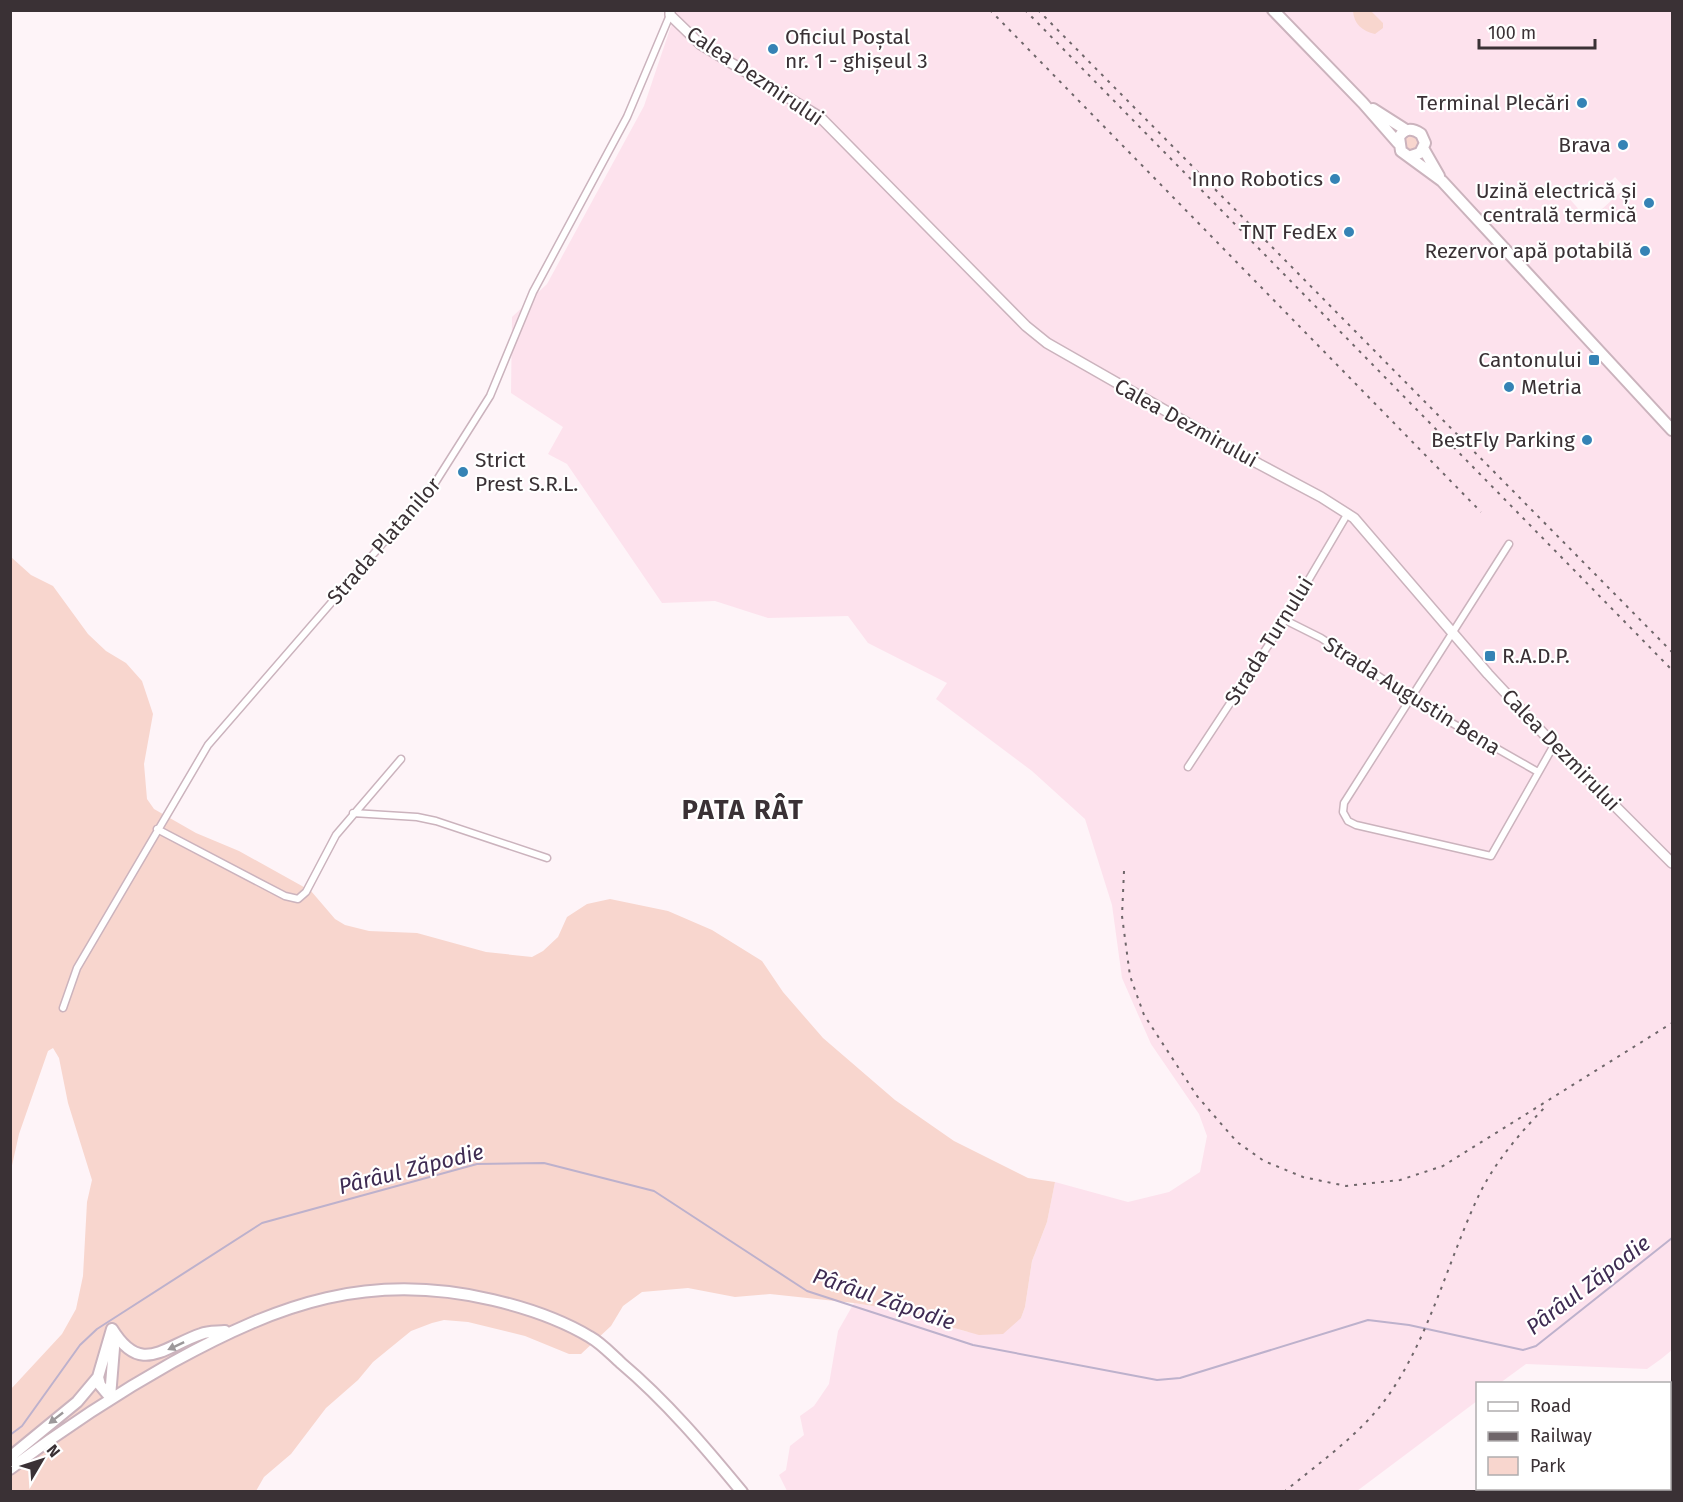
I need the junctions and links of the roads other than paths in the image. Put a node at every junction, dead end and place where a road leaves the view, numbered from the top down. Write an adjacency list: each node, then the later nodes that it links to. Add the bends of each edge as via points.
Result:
1 (1273, 10): 3 (main road)
2 (670, 13): 10 (main road, Calea Dezmirului, via 700,44 820,117 1047,343); 20 (street, Strada Platanilor, via 627,117 550,258 490,396 458,451 435,483 208,745)
3 (1363, 103): 4 (main road); 5 (main road)
4 (1406, 130): 5 (main road); 6 (main road, via 1421,134)
5 (1398, 143): 7 (main road, via 1401,151)
6 (1423, 148): 7 (main road); 8 (main road)
7 (1411, 156): 8 (main road)
8 (1442, 182): 9 (main road)
9 (1672, 430)
10 (1348, 513): 12 (street, Strada Turnului); 13 (main road, Calea Dezmirului)
11 (1509, 544): 13 (street)
12 (1285, 620): 14 (street, Strada Augustin Bena, via 1321,638); 17 (street, Strada Turnului)
13 (1452, 634): 14 (street); 15 (main road, Calea Dezmirului)
14 (1413, 697): 18 (street, Strada Augustin Bena); 18 (street, via 1344,803 1345,817 1356,825 1491,856)
15 (1554, 745): 18 (street); 22 (main road, Calea Dezmirului)
16 (401, 759): 19 (street)
17 (1188, 767)
18 (1538, 772)
19 (353, 813): 20 (street, via 329,847 306,892 294,900); 21 (street, via 436,821)
20 (157, 829): 23 (street, Strada Platanilor, via 77,968)
21 (547, 858)
22 (1672, 863)
23 (63, 1008)
24 (112, 1329): 25 (main road, one-way to 24, via 203,1333 149,1356 128,1350); 26 (main road); 27 (main road)
25 (231, 1330): 27 (main road); 30 (main road, via 294,1306 356,1292 407,1288 464,1293 533,1309 591,1337 634,1374)
26 (98, 1377): 27 (main road); 28 (main road, one-way to 28, via 77,1402)
27 (110, 1397): 29 (main road)
28 (10, 1457)
29 (10, 1469)
30 (742, 1491)

